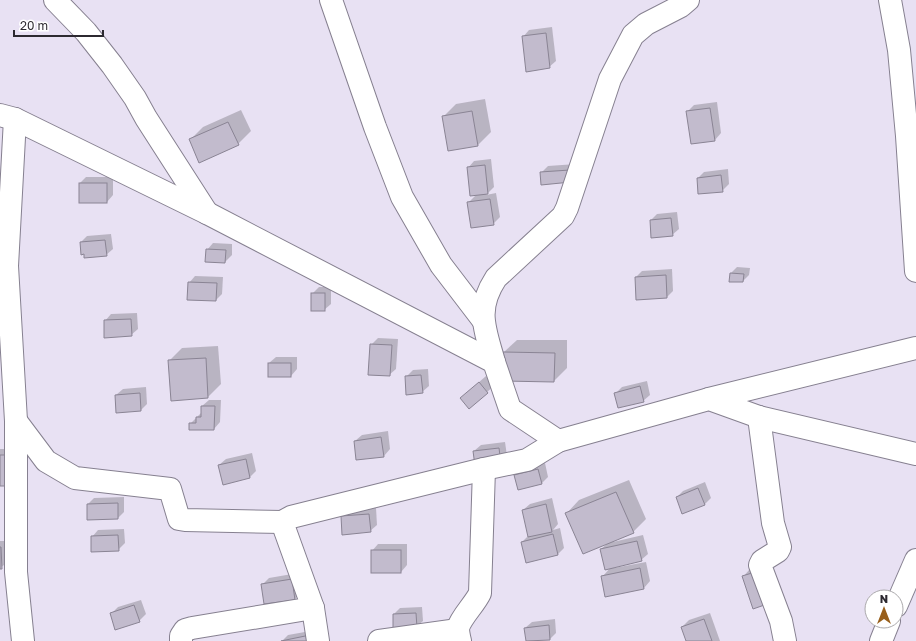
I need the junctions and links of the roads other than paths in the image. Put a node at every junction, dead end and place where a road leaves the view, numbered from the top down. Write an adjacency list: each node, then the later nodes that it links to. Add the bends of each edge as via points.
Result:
1 (54, 0): 6 (street, via 86,32 112,65)
2 (331, 0): 8 (street, via 402,197 441,265)
3 (688, 0): 8 (street, via 646,24 633,35 610,79 567,208 559,221 496,278 485,297)
4 (890, 0): 7 (street, via 907,136)
5 (7, 117): 6 (street); 13 (street, via 7,266)
6 (207, 213): 10 (street)
7 (916, 271)
8 (483, 320): 10 (street)
9 (916, 348): 11 (street)
10 (494, 362): 14 (street, via 510,409)
11 (709, 399): 12 (street); 14 (street)
12 (759, 417): 15 (street); 28 (street, via 773,523 780,546 778,551 760,565 781,621)
13 (16, 421): 17 (street, via 46,461 75,478 170,489 179,518 184,520); 19 (street)
14 (558, 441): 16 (street, via 527,460)
15 (916, 454)
16 (484, 469): 17 (street, via 291,517); 23 (street, via 480,593 461,621)
17 (282, 522): 21 (street)
18 (916, 560): 20 (street)
19 (8, 577): 24 (street)
20 (903, 589)
21 (313, 608): 25 (street, via 192,628 184,630); 26 (street)
22 (886, 629): 29 (street)
23 (459, 635): 27 (street)
24 (23, 641)
25 (181, 641)
26 (318, 641)
27 (379, 641)
28 (785, 641)
29 (881, 641)

